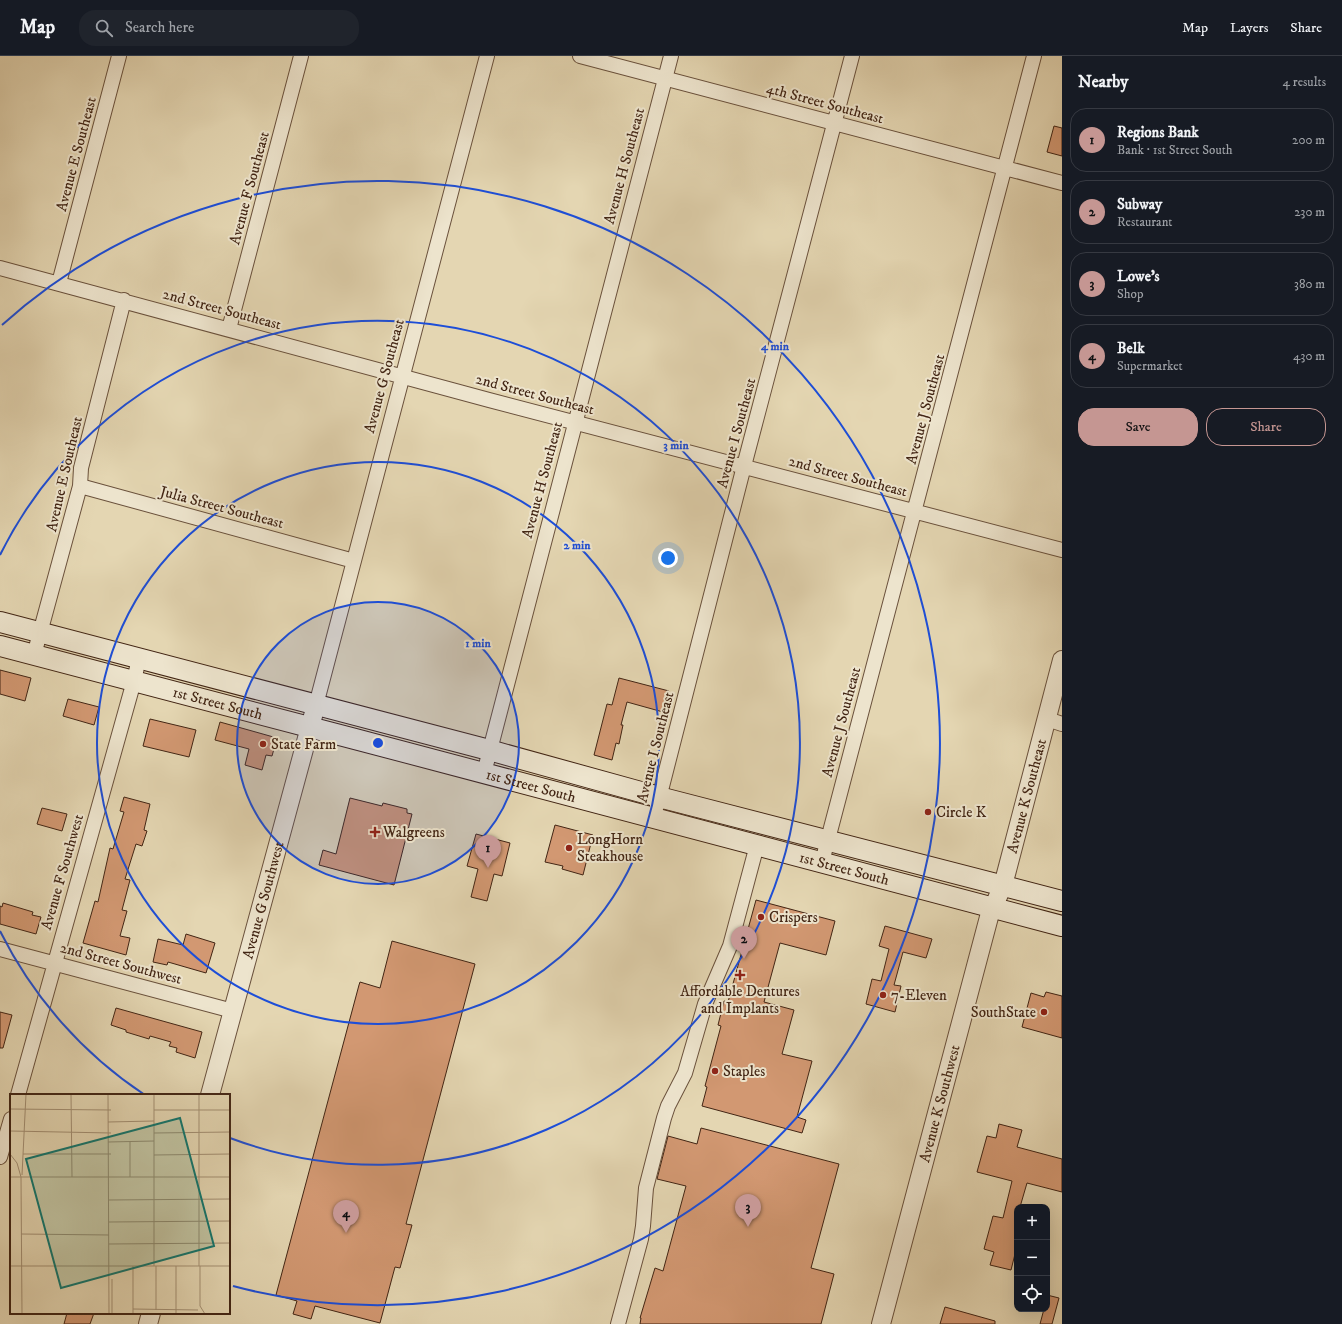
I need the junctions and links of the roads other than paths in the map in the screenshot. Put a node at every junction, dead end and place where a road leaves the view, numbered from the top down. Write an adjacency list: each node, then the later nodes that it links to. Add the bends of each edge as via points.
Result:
1 (119, 56): 13 (street, Avenue E Southeast)
2 (301, 56): 15 (street, Avenue F Southeast)
3 (486, 56): 16 (street, Avenue G Southeast)
4 (580, 56): 8 (street, 4th Street Southeast)
5 (671, 56): 8 (street, Avenue H Southeast)
6 (852, 56): 9 (street, Avenue I Southeast)
7 (1034, 56): 10 (street, Avenue J Southeast)
8 (665, 78): 9 (street, 4th Street Southeast); 17 (street, Avenue H Southeast)
9 (835, 124): 10 (street, 4th Street Southeast); 18 (street, Avenue I Southeast)
10 (1005, 169): 11 (street, 4th Street Southeast); 20 (street, Avenue J Southeast)
11 (1062, 183)
12 (0, 268): 13 (street, 2nd Street Southeast)
13 (59, 283): 14 (street, 2nd Street Southeast)
14 (124, 300): 15 (street, 2nd Street Southeast); 19 (street, Avenue E Southeast, via 81,468)
15 (229, 329): 16 (street, 2nd Street Southeast)
16 (402, 376): 17 (street, 2nd Street Southeast); 22 (street, Avenue G Southeast)
17 (574, 422): 18 (street, 2nd Street Southeast); 33 (street, Avenue H Southeast)
18 (744, 466): 20 (street, 2nd Street Southeast); 35 (street, Avenue I Southeast)
19 (80, 486): 22 (street, Julia Street Southeast); 24 (street, Avenue E Southeast)
20 (915, 512): 21 (street, 2nd Street Southeast); 37 (street, Avenue J Southeast)
21 (1062, 550)
22 (354, 560): 30 (street, Avenue G Southeast)
23 (0, 622): 24 (main road, 1st Street South)
24 (41, 632): 26 (street, Avenue E Southeast); 27 (main road, 1st Street South)
25 (0, 646): 26 (main road, 1st Street South)
26 (34, 655): 29 (main road, 1st Street South)
27 (139, 658): 29 (street, Avenue F Southwest); 30 (main road, 1st Street South)
28 (1062, 660): 31 (street, Avenue K Southeast)
29 (134, 681): 32 (main road, 1st Street South); 45 (street, Avenue F Southwest)
30 (316, 705): 32 (street, Avenue G Southwest); 33 (main road, 1st Street South)
31 (1054, 722): 40 (street, Avenue K Southeast)
32 (310, 728): 34 (main road, 1st Street South); 46 (street, Avenue G Southwest)
33 (489, 750): 34 (street, Avenue H Southeast); 35 (main road, 1st Street South)
34 (484, 773): 36 (main road, 1st Street South)
35 (659, 797): 36 (street, Avenue I Southeast); 37 (main road, 1st Street South)
36 (656, 819): 38 (main road, 1st Street South)
37 (828, 840): 39 (street, Avenue J Southeast); 40 (main road, 1st Street South)
38 (757, 845): 39 (main road, 1st Street South); 53 (street, via 730,946 705,1004 685,1073 664,1118 646,1184 641,1239)
39 (822, 862): 42 (main road, 1st Street South)
40 (1003, 885): 41 (main road, 1st Street South); 42 (street, Avenue K Southwest)
41 (1062, 901)
42 (992, 908): 43 (main road, 1st Street South); 54 (street, Avenue K Southwest)
43 (1062, 926)
44 (0, 949): 45 (street, 2nd Street Southwest)
45 (54, 963): 46 (street, 2nd Street Southwest); 47 (street, Avenue F Southwest)
46 (233, 1011): 48 (street, Avenue G Southwest)
47 (18, 1094)
48 (210, 1094)
49 (10, 1122): 50 (street)
50 (0, 1157)
51 (151, 1314): 52 (street)
52 (148, 1324)
53 (618, 1324)
54 (881, 1324)

